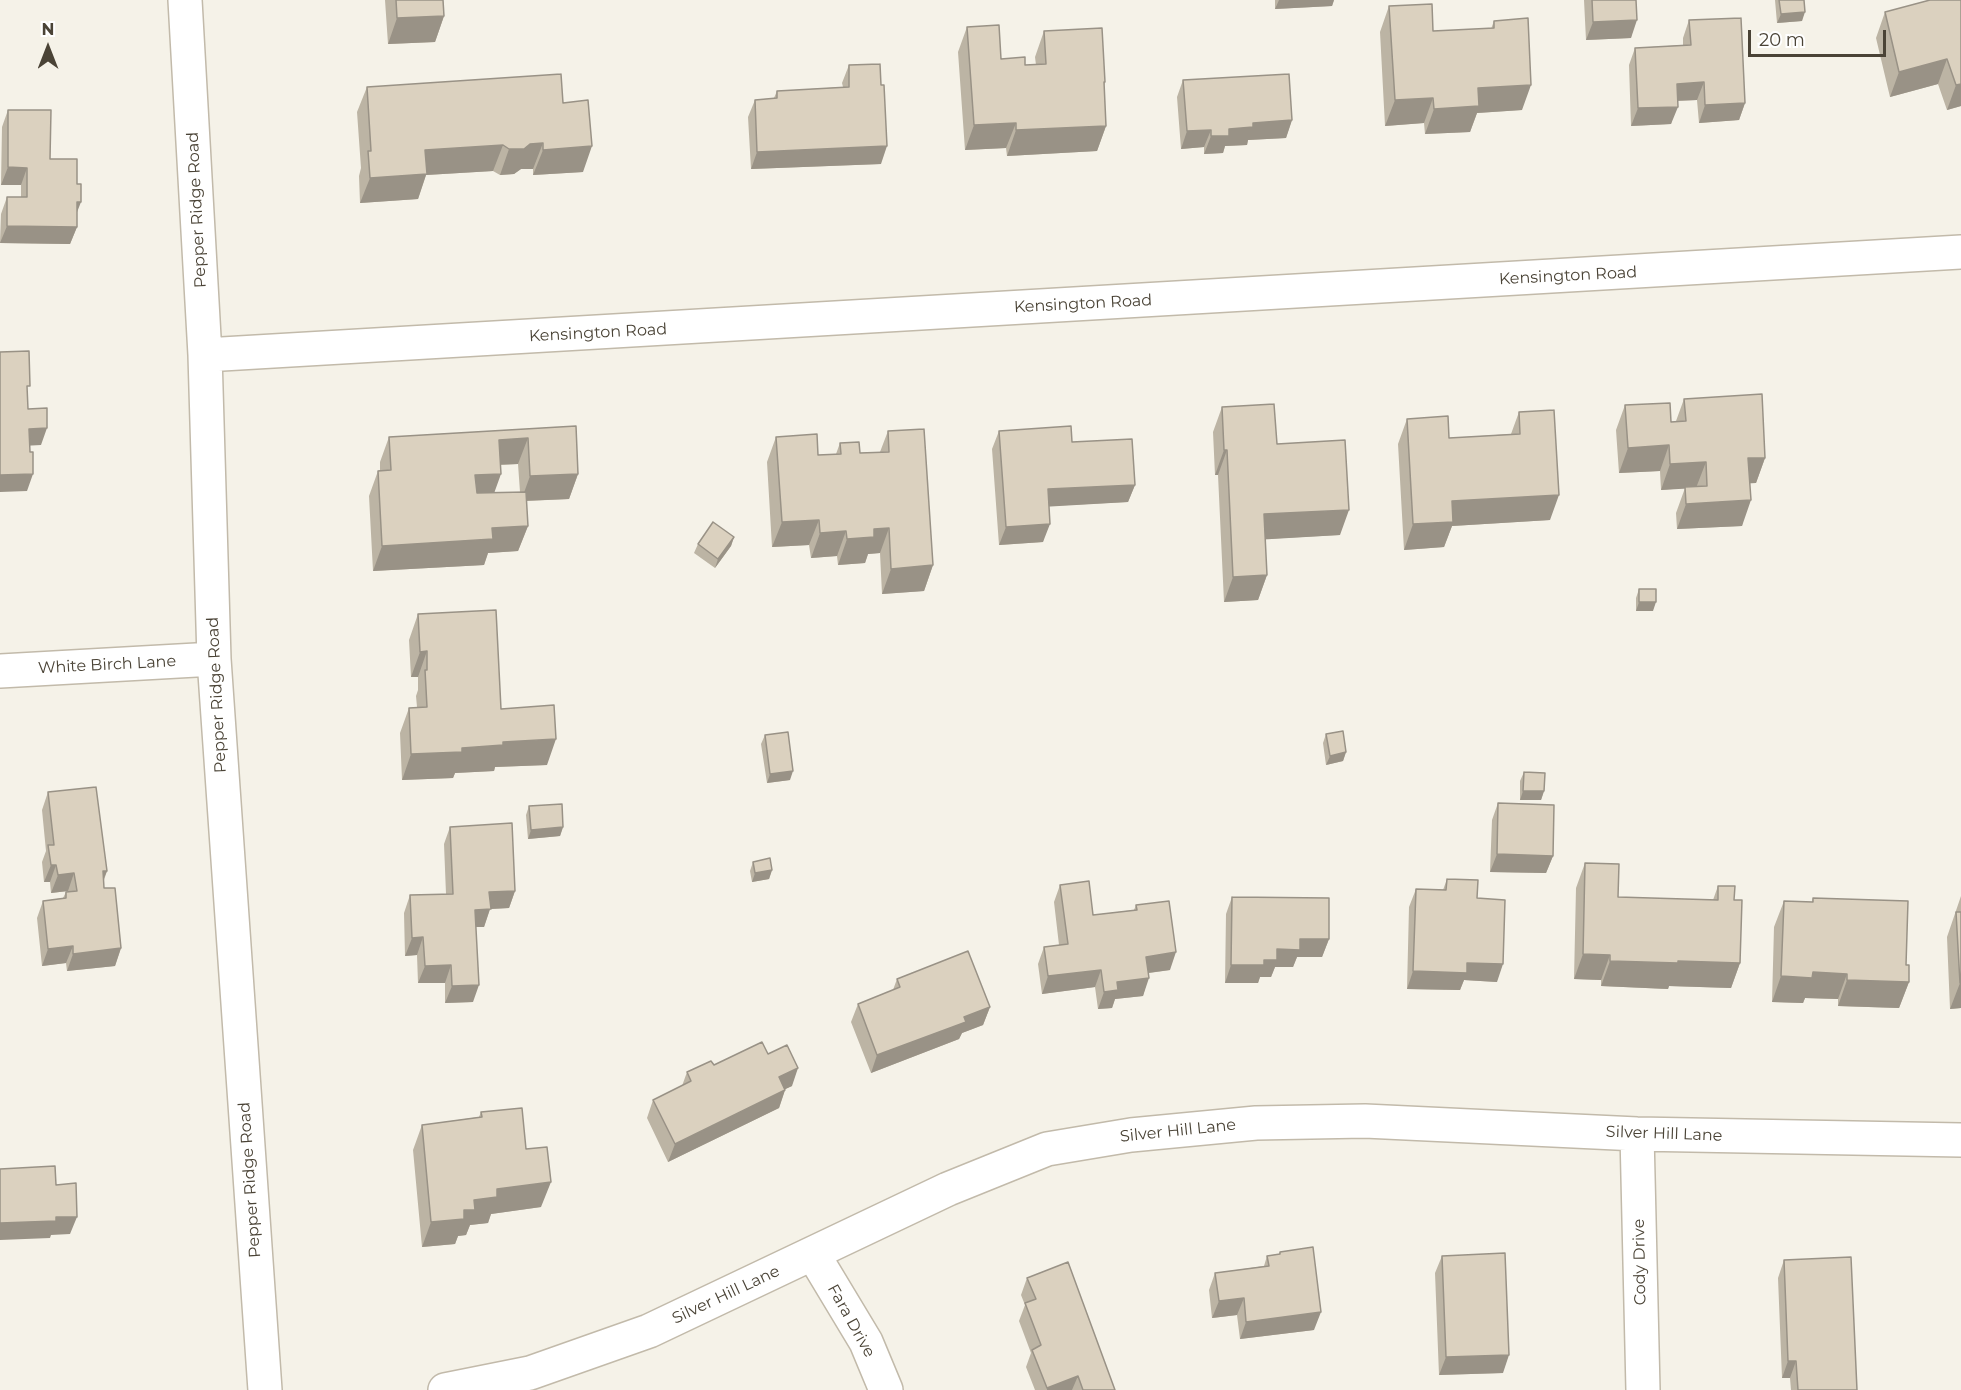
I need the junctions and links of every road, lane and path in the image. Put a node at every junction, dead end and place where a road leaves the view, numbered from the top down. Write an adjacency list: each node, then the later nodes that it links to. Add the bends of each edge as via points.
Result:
1 (185, 0): 3 (street, Pepper Ridge Road)
2 (1961, 252): 3 (street, Kensington Road)
3 (205, 355): 4 (street, Pepper Ridge Road)
4 (214, 659): 5 (street, White Birch Lane); 9 (street, Pepper Ridge Road)
5 (0, 671)
6 (1637, 1134): 7 (street, Silver Hill Lane); 8 (street, Silver Hill Lane, via 1365,1121 1256,1123 1131,1135 1047,1149 948,1189); 12 (street, Cody Drive)
7 (1961, 1140)
8 (813, 1254): 10 (street, Silver Hill Lane, via 649,1331 531,1374); 11 (street, Fara Drive, via 866,1342)
9 (265, 1390)
10 (445, 1390)
11 (886, 1390)
12 (1643, 1390)

